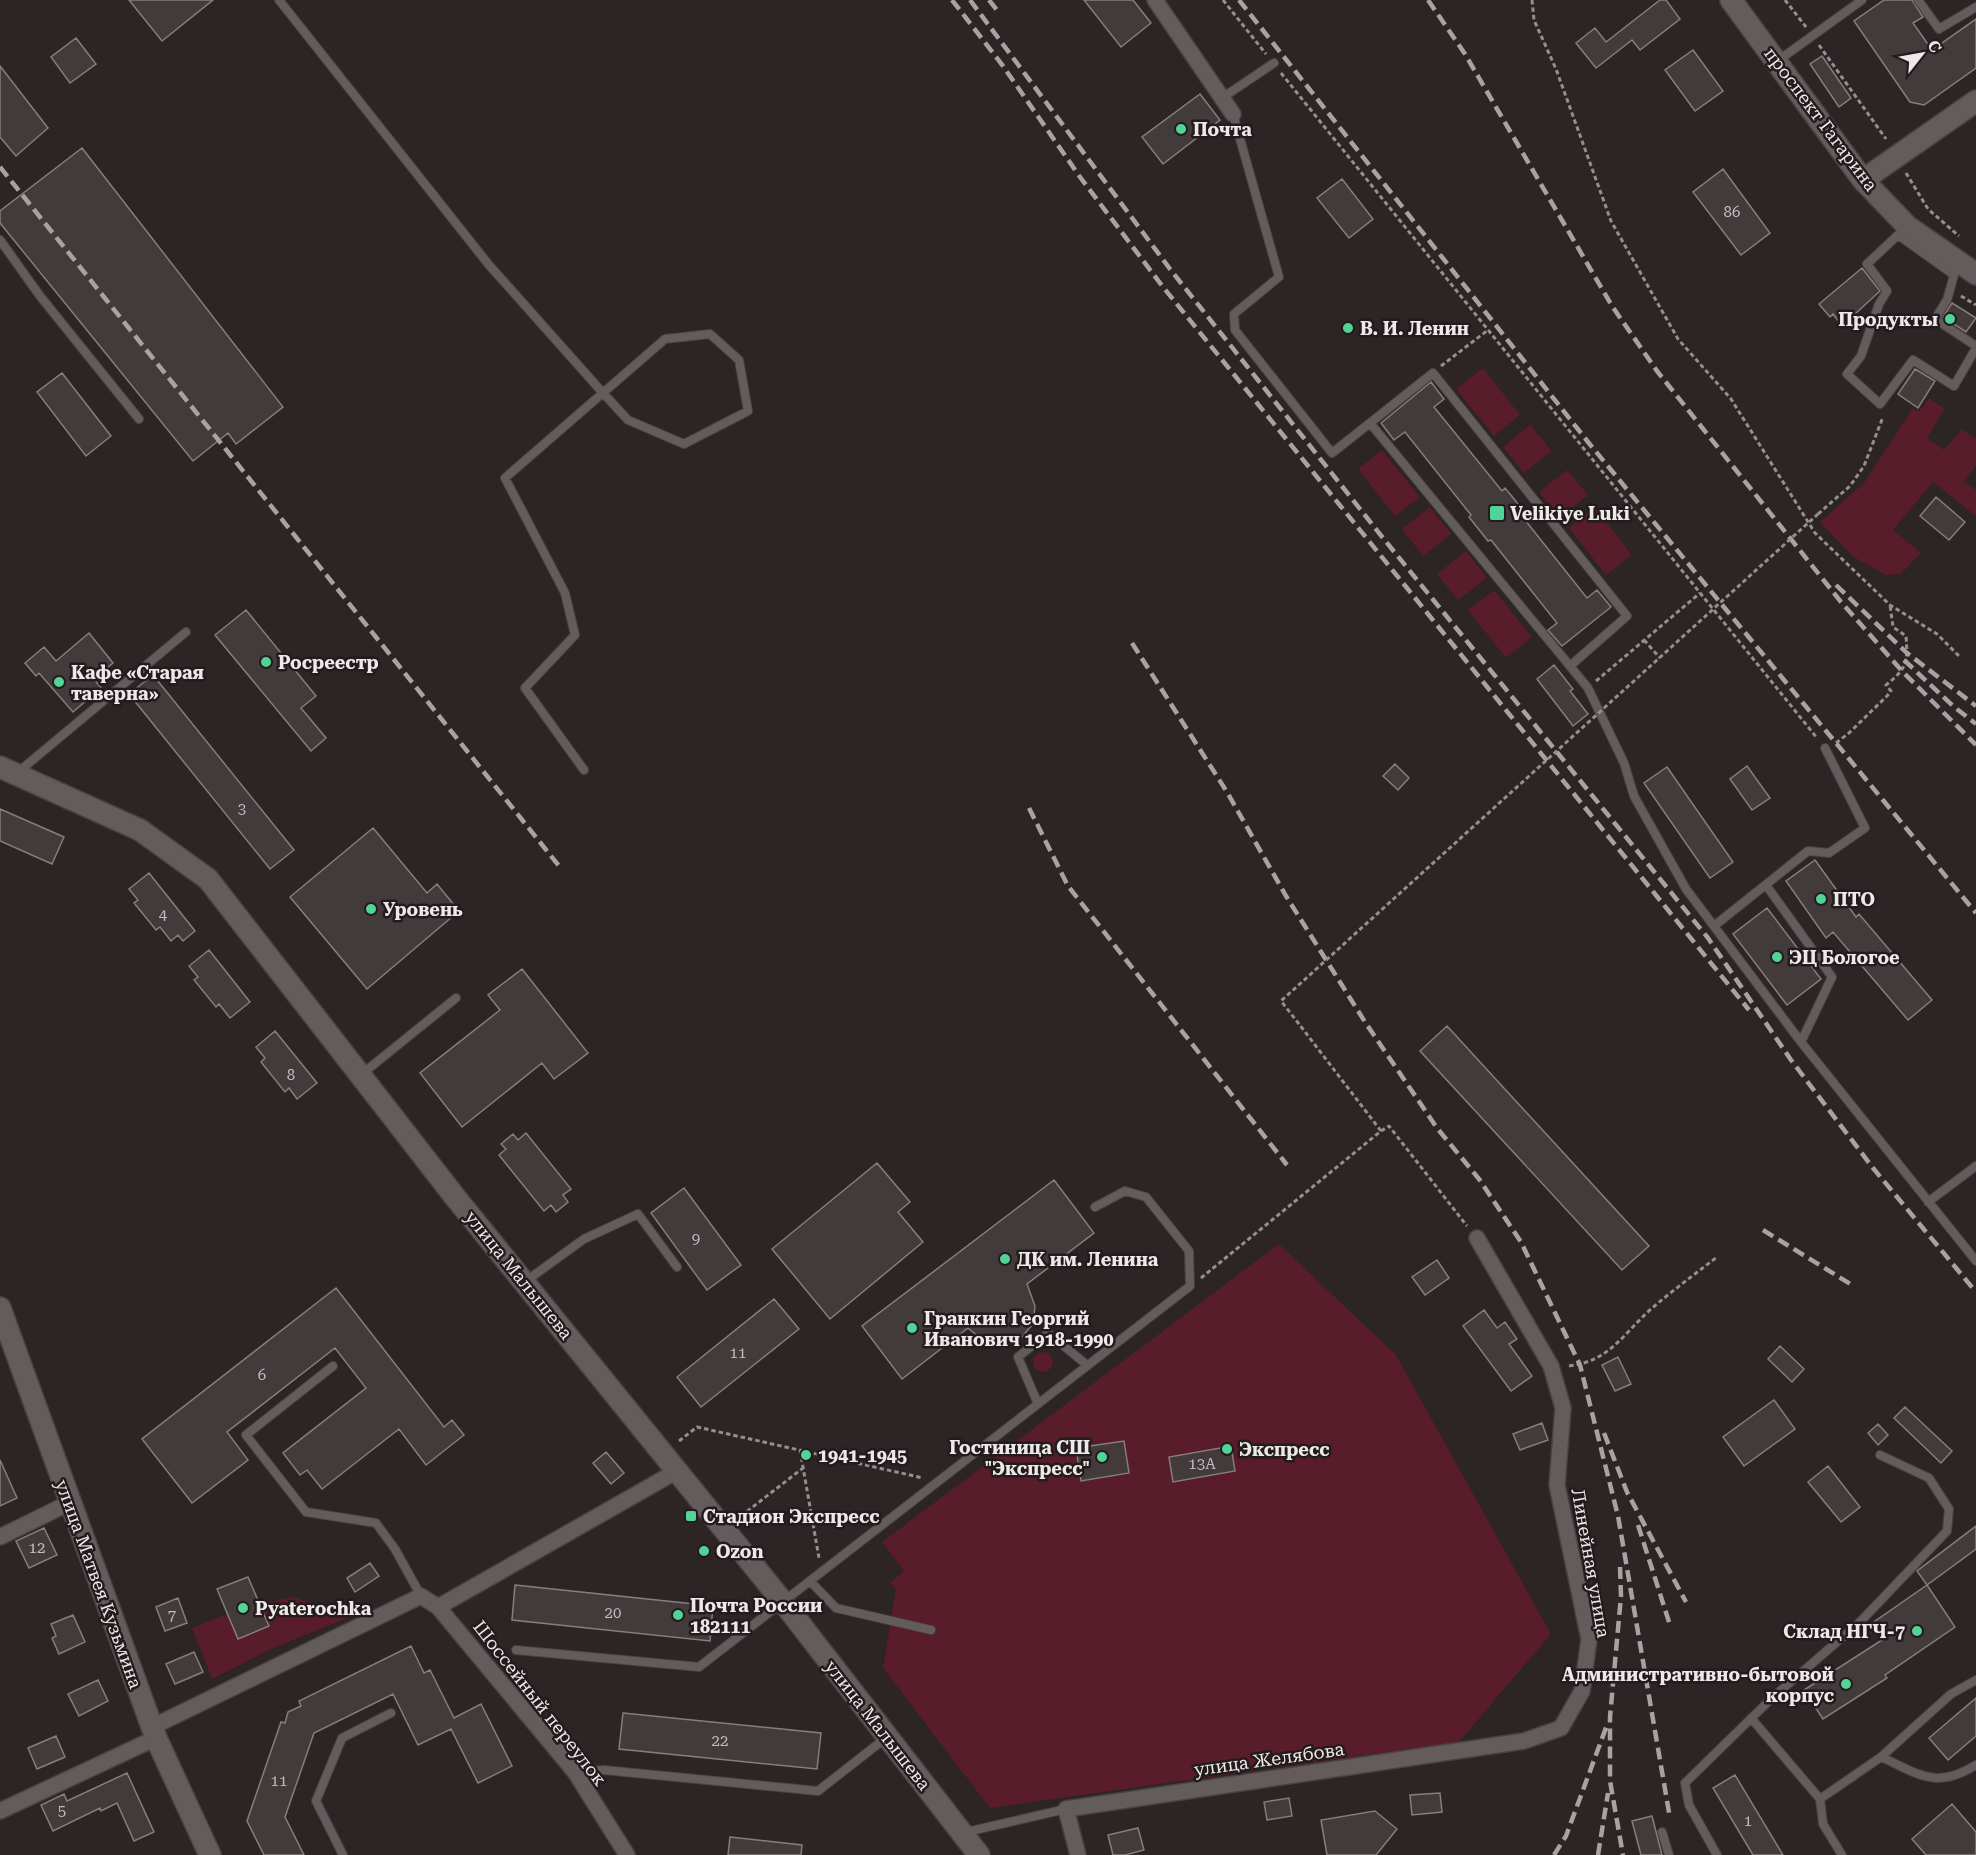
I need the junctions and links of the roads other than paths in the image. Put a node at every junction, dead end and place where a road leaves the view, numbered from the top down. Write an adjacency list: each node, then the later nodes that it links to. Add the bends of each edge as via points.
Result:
1 (279, 0): 16 (lane, via 489,265)
2 (1155, 0): 9 (street)
3 (1731, 0): 7 (street, проспект Гагарина)
4 (1862, 0): 7 (lane)
5 (1918, 0): 6 (lane, via 1939,29)
6 (1976, 7)
7 (1778, 61): 12 (street, проспект Гагарина)
8 (1274, 63): 9 (lane)
9 (1222, 98): 11 (street)
10 (1976, 100): 12 (street)
11 (1233, 114): 18 (lane, via 1279,277 1234,314 1235,330 1332,453)
12 (1863, 180): 14 (street, проспект Гагарина, via 1907,226)
13 (0, 240): 17 (lane)
14 (1976, 274)
15 (1976, 347): 15 (lane, via 1935,319 1947,300 1954,274 1898,235 1867,264 1887,291 1861,356 1847,374 1880,404 1913,360 1954,386)
16 (603, 393): 16 (lane, via 628,420 684,444 748,411 739,360 710,334 665,339); 23 (lane, via 505,478 565,593 575,635 525,688)
17 (139, 419)
18 (1370, 423): 20 (lane); 20 (lane, via 1433,373 1627,616)
19 (186, 632): 22 (lane)
20 (1570, 666): 25 (lane, via 1588,688 1624,763 1635,796 1686,889)
21 (1825, 748): 24 (lane, via 1865,828 1829,853 1808,851)
22 (8, 770): 28 (street, улица Малышева, via 140,830 208,879)
23 (584, 770)
24 (1766, 885): 25 (lane); 27 (lane, via 1832,977)
25 (1714, 927): 27 (lane)
26 (456, 998): 28 (lane)
27 (1801, 1042): 30 (lane)
28 (361, 1075): 35 (street, улица Малышева)
29 (1976, 1166): 30 (lane)
30 (1928, 1202): 33 (lane)
31 (1095, 1207): 37 (lane, via 1125,1191 1146,1197 1189,1251 1190,1287)
32 (1477, 1238): 55 (street, Линейная улица, via 1551,1366 1563,1408 1557,1485 1589,1639 1582,1691 1561,1728)
33 (1976, 1261)
34 (677, 1267): 35 (lane, via 638,1214 584,1239)
35 (525, 1282): 41 (street, улица Малышева)
36 (0, 1308): 42 (street, улица Матвея Кузьмина)
37 (1087, 1365): 39 (lane); 39 (lane, via 1048,1333 1018,1357)
38 (333, 1366): 45 (lane, via 246,1436 306,1512 376,1523 396,1549)
39 (1038, 1404): 44 (lane)
40 (1880, 1455): 52 (lane, via 1929,1478 1949,1509 1947,1531 1859,1623)
41 (677, 1471): 46 (street, улица Малышева); 47 (street)
42 (69, 1503): 43 (street); 53 (street, улица Матвея Кузьмина)
43 (0, 1537)
44 (810, 1581): 46 (lane); 48 (lane, via 836,1608)
45 (421, 1596): 47 (street, Шоссейный переулок); 53 (street)
46 (783, 1602): 49 (lane, via 699,1667); 54 (street, улица Малышева)
47 (438, 1607): 58 (street, Шоссейный переулок)
48 (931, 1630)
49 (516, 1650)
50 (1976, 1680): 56 (lane, via 1951,1694)
51 (391, 1713): 65 (lane, via 342,1738 316,1801)
52 (1751, 1718): 59 (lane); 69 (lane, via 1685,1783 1689,1804)
53 (154, 1732): 61 (street); 64 (street, улица Матвея Кузьмина)
54 (888, 1737): 58 (lane, via 818,1791 604,1770); 63 (street, улица Малышева)
55 (1524, 1741): 60 (street, улица Желябова)
56 (1881, 1757): 57 (lane, via 1929,1779 1953,1776); 59 (lane)
57 (1976, 1765)
58 (575, 1772): 66 (street, Шоссейный переулок)
59 (1820, 1799): 70 (lane, via 1823,1824)
60 (1066, 1809): 63 (lane); 67 (street)
61 (0, 1811)
62 (1662, 1832): 68 (lane)
63 (968, 1844)
64 (210, 1855)
65 (343, 1855)
66 (627, 1855)
67 (1078, 1855)
68 (1669, 1855)
69 (1717, 1855)
70 (1842, 1855)

